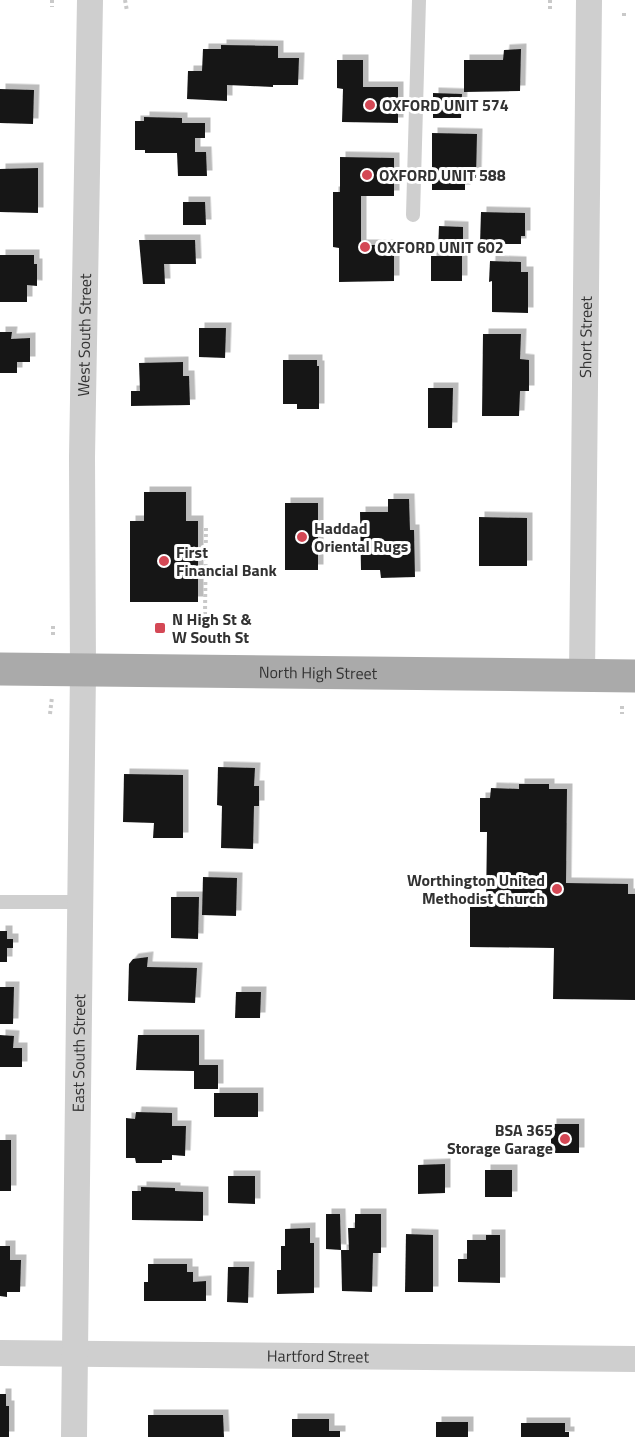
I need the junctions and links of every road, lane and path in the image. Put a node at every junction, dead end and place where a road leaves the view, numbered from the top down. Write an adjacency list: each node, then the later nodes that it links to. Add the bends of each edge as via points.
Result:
1 (52, 0): 7 (path)
2 (90, 0): 16 (street, West South Street)
3 (125, 0): 9 (path)
4 (419, 0): 10 (lane)
5 (550, 0): 8 (path)
6 (589, 0): 17 (street, Short Street)
7 (52, 7)
8 (550, 9)
9 (127, 10)
10 (412, 215)
11 (206, 525): 12 (path)
12 (206, 615)
13 (53, 625): 14 (path)
14 (53, 635)
15 (0, 669): 16 (main road, North High Street)
16 (82, 670): 17 (main road, North High Street); 24 (street, East South Street)
17 (582, 675): 18 (main road, North High Street)
18 (635, 676)
19 (52, 697): 21 (path)
20 (622, 706): 22 (path)
21 (50, 714)
22 (622, 714)
23 (0, 902): 24 (lane)
24 (79, 902): 26 (street, East South Street)
25 (0, 1353): 26 (street, Hartford Street)
26 (75, 1354): 27 (street, Hartford Street); 28 (street, East South Street)
27 (635, 1359)
28 (74, 1437)

